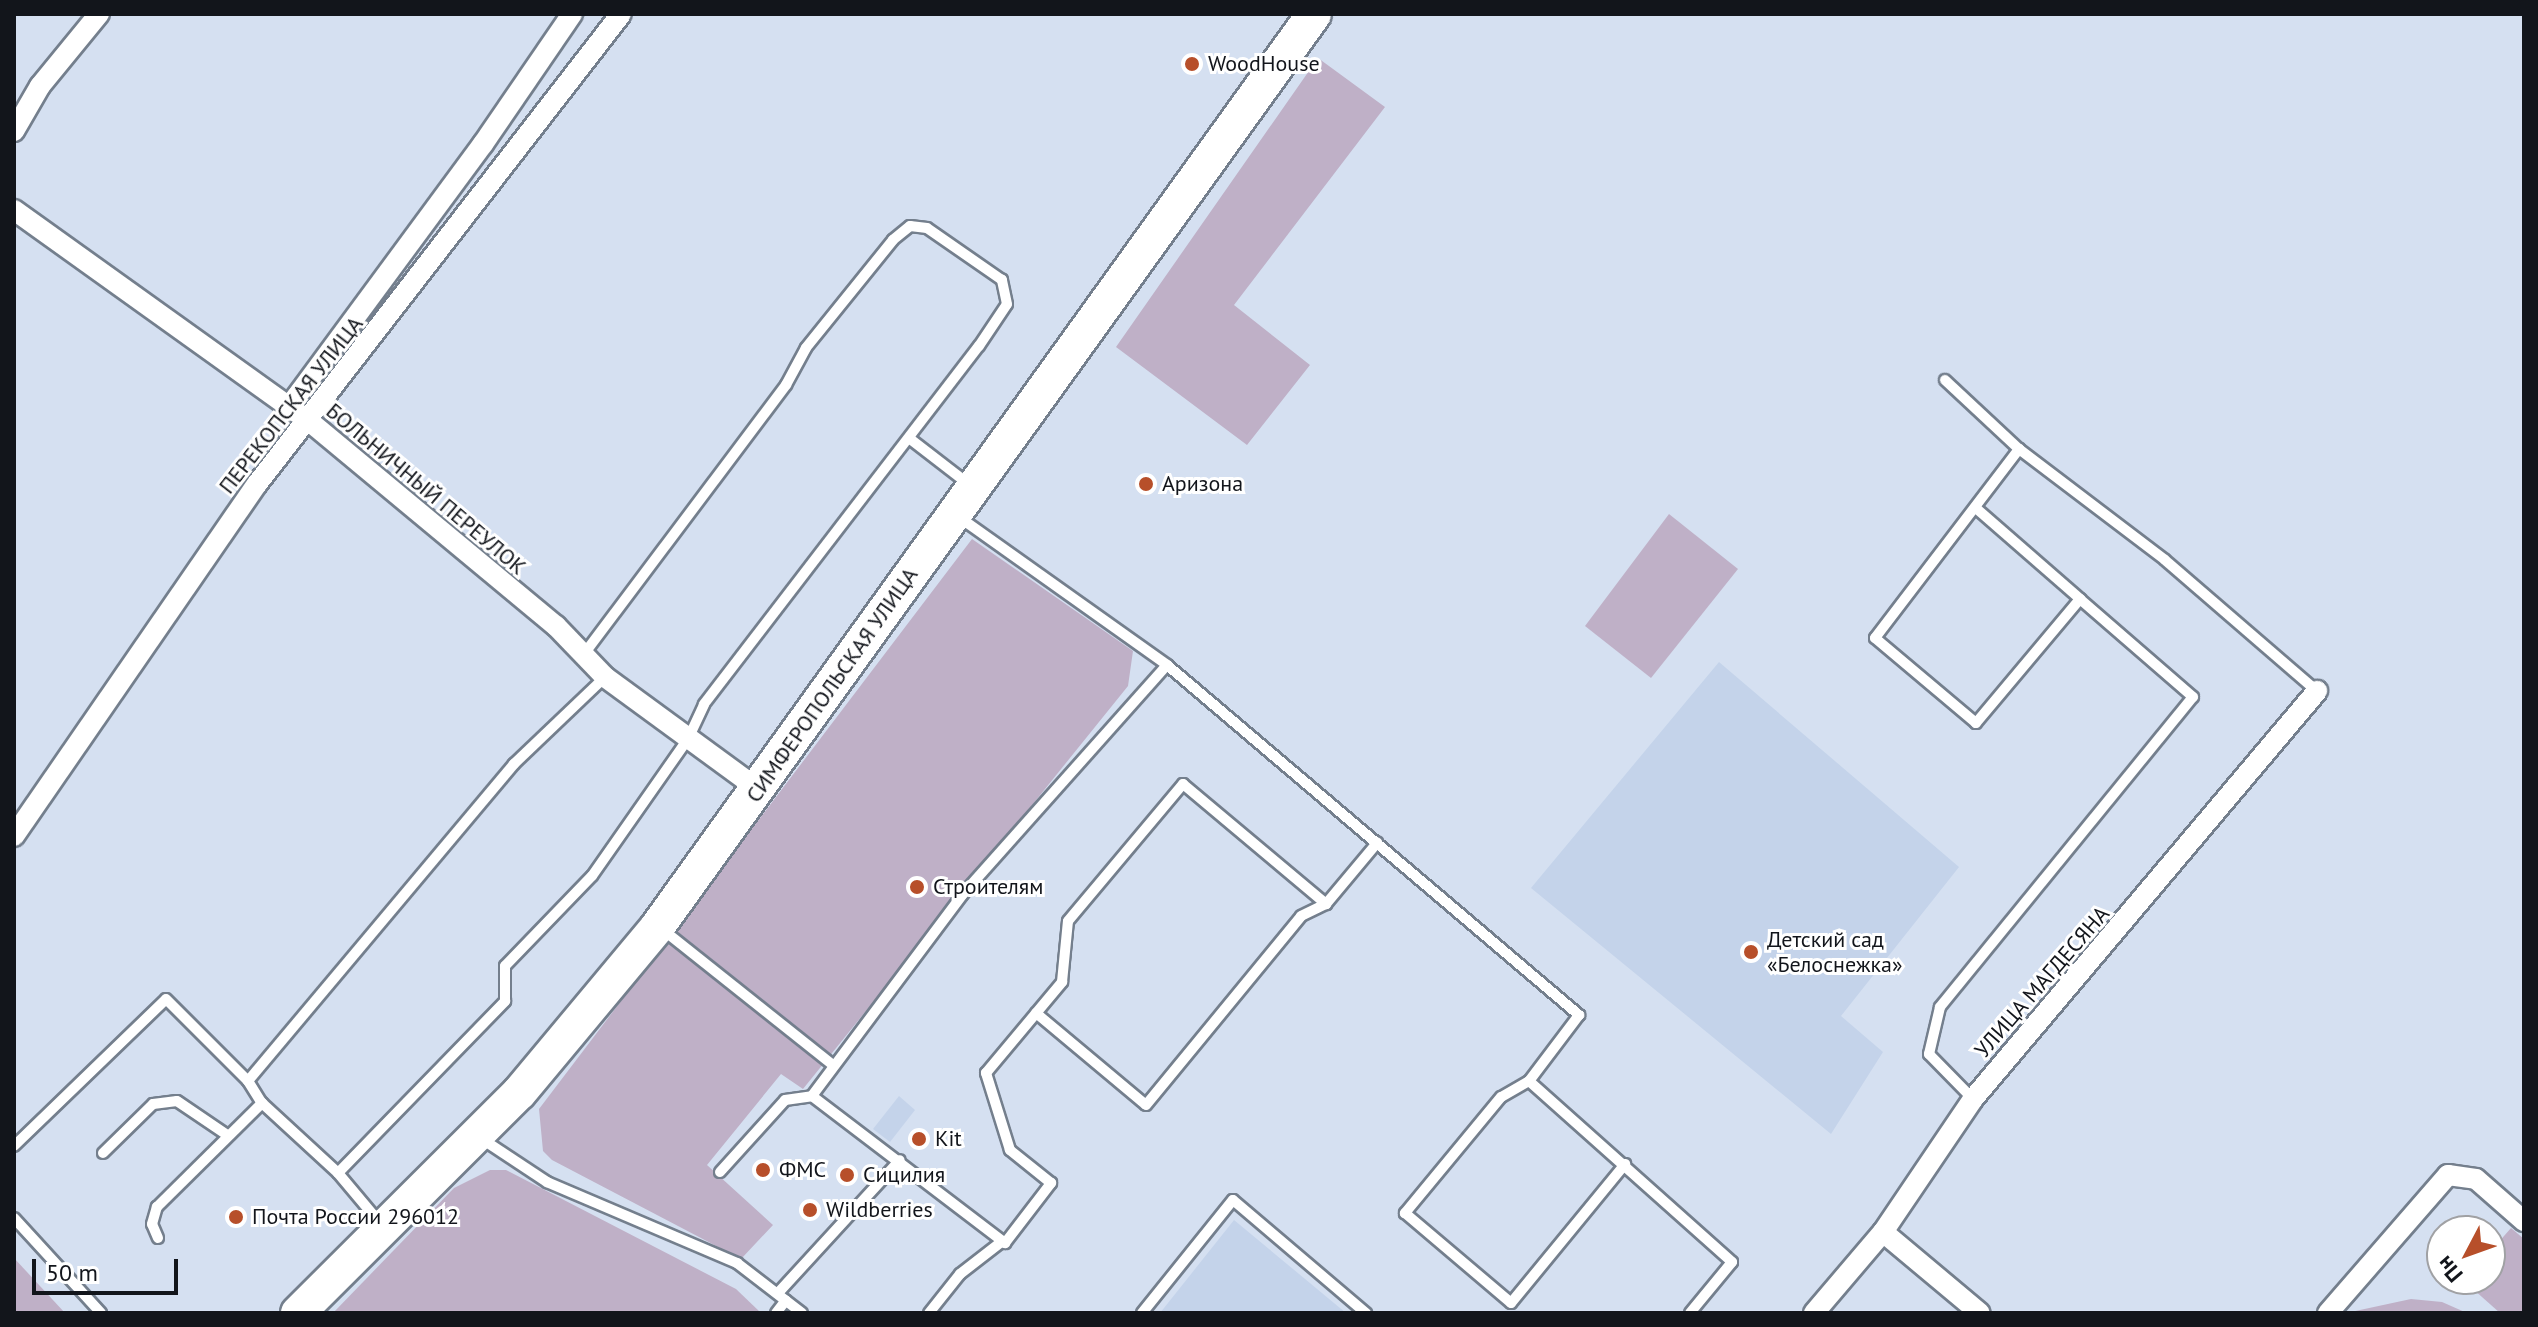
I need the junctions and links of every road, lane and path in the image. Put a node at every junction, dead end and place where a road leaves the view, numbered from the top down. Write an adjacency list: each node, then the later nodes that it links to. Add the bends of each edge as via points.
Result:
1 (99, 14): 5 (street, via 40,86)
2 (572, 14): 8 (street, ПЕРЕКОПСКАЯ УЛИЦА)
3 (621, 14): 9 (street, ПЕРЕКОПСКАЯ УЛИЦА)
4 (1314, 14): 12 (highway, СИМФЕРОПОЛЬСКАЯ УЛИЦА)
5 (14, 131)
6 (14, 210): 8 (street, БОЛЬНИЧНЫЙ ПЕРЕУЛОК)
7 (1945, 380): 11 (lane)
8 (289, 407): 9 (street, БОЛЬНИЧНЫЙ ПЕРЕУЛОК)
9 (309, 421): 15 (street, БОЛЬНИЧНЫЙ ПЕРЕУЛОК, via 556,626); 21 (street, ПЕРЕКОПСКАЯ УЛИЦА, via 257,484)
10 (909, 438): 12 (lane); 15 (lane, via 1007,304 1002,280 927,228 910,226 806,348 786,385); 19 (lane, via 704,704)
11 (2019, 449): 13 (lane); 18 (lane, via 2165,560)
12 (963, 500): 16 (lane); 20 (highway, СИМФЕРОПОЛЬСКАЯ УЛИЦА)
13 (1977, 509): 14 (lane); 14 (lane, via 1875,638 1976,723)
14 (2080, 599): 30 (lane, via 2193,697 1940,1007 1930,1031 1929,1054)
15 (583, 655): 17 (street, БОЛЬНИЧНЫЙ ПЕРЕУЛОК)
16 (1167, 665): 22 (lane); 26 (lane, via 963,894)
17 (605, 677): 19 (street, БОЛЬНИЧНЫЙ ПЕРЕУЛОК); 27 (lane, via 514,764)
18 (2317, 691): 30 (street, УЛИЦА МАГДЕСЯНА)
19 (688, 739): 20 (street, БОЛЬНИЧНЫЙ ПЕРЕУЛОК); 39 (lane, via 592,876 505,966 505,1001)
20 (758, 789): 24 (highway, СИМФЕРОПОЛЬСКАЯ УЛИЦА)
21 (14, 836)
22 (1377, 843): 23 (lane); 28 (lane, via 1579,1015)
23 (1326, 904): 25 (lane, via 1301,916 1146,1105); 25 (lane, via 1183,784 1068,921 1062,982)
24 (658, 926): 26 (lane); 33 (highway, СИМФЕРОПОЛЬСКАЯ УЛИЦА, via 555,1052)
25 (1036, 1013): 45 (lane, via 986,1073 1010,1150 1051,1183)
26 (833, 1065): 29 (lane)
27 (248, 1081): 31 (lane); 34 (lane, via 166,999)
28 (1529, 1081): 37 (lane); 37 (lane, via 1501,1097 1405,1213 1511,1303)
29 (812, 1096): 36 (lane); 38 (lane, via 785,1100)
30 (1973, 1099): 43 (street, УЛИЦА МАГДЕСЯНА)
31 (262, 1103): 32 (lane); 39 (lane)
32 (227, 1135): 35 (lane, via 177,1101 153,1104); 44 (lane, via 157,1207 152,1224)
33 (477, 1135): 42 (highway, СИМФЕРОПОЛЬСКАЯ УЛИЦА); 46 (lane, via 547,1182 737,1263)
34 (14, 1146)
35 (103, 1153)
36 (900, 1160): 45 (lane); 46 (lane)
37 (1625, 1164): 54 (lane, via 1732,1262)
38 (720, 1172)
39 (338, 1173): 42 (lane)
40 (14, 1218): 47 (lane)
41 (2524, 1221): 57 (street, via 2476,1179 2448,1175)
42 (383, 1227): 48 (highway, СИМФЕРОПОЛЬСКАЯ УЛИЦА)
43 (1883, 1232): 55 (street, УЛИЦА МАГДЕСЯНА); 56 (street)
44 (158, 1238)
45 (1000, 1243): 51 (lane, via 960,1274)
46 (782, 1297): 49 (lane); 50 (lane)
47 (101, 1313)
48 (298, 1313)
49 (776, 1313)
50 (802, 1313)
51 (929, 1313)
52 (1142, 1313): 53 (lane, via 1233,1200)
53 (1366, 1313)
54 (1690, 1313)
55 (1814, 1313)
56 (1980, 1313)
57 (2328, 1313)

